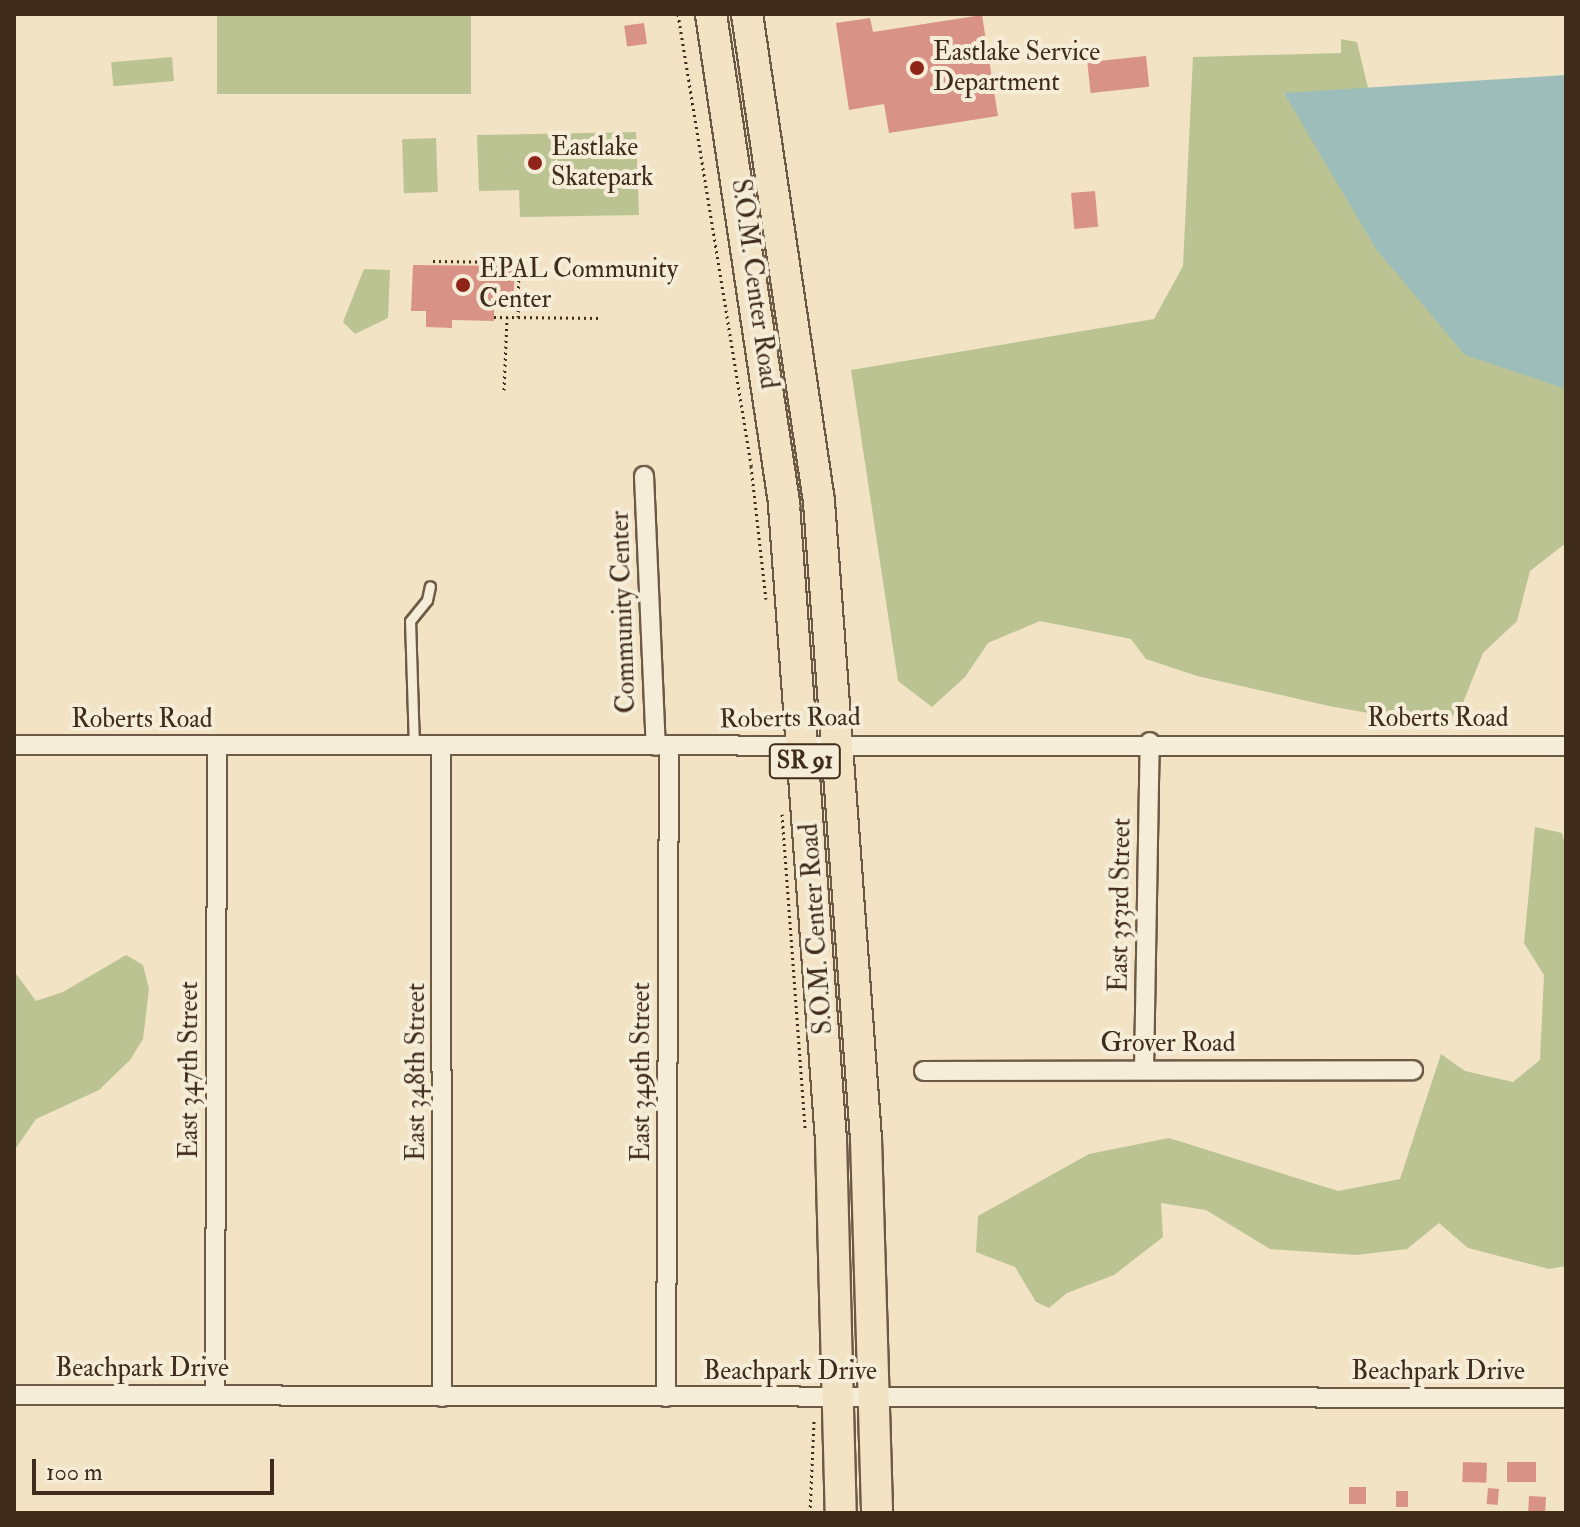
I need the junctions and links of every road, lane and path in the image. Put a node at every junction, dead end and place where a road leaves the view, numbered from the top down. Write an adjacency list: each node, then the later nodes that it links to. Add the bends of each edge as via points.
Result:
1 (678, 14): 12 (path, via 751,466)
2 (711, 14): 21 (main road, S.O.M. Center Road / SR 91, via 784,505)
3 (747, 14): 15 (main road, S.O.M. Center Road / SR 91, via 819,502)
4 (433, 261): 7 (path, via 519,262)
5 (494, 317): 6 (path)
6 (507, 317): 7 (path); 9 (path)
7 (518, 317): 8 (path)
8 (601, 318)
9 (504, 390)
10 (644, 476): 17 (street, Community Center)
11 (430, 586): 19 (lane, via 427,600 410,621)
12 (767, 608)
13 (1150, 742): 15 (street, Roberts Road); 18 (street, Roberts Road); 23 (street, East 353rd Street)
14 (14, 745): 16 (street, Roberts Road)
15 (839, 745): 21 (street, Roberts Road); 32 (main road, S.O.M. Center Road / SR 91, via 866,1139)
16 (217, 746): 19 (street, Roberts Road); 27 (street, East 347th Street)
17 (662, 746): 20 (street, Roberts Road); 21 (street, Roberts Road); 30 (street, East 349th Street)
18 (1566, 746)
19 (414, 747): 20 (street, Roberts Road)
20 (441, 748): 29 (street, East 348th Street)
21 (804, 748): 33 (main road, S.O.M. Center Road / SR 91, via 831,1141)
22 (781, 802): 26 (path, via 800,1102)
23 (1144, 1070): 24 (street, Grover Road); 25 (street, Grover Road)
24 (1413, 1070)
25 (924, 1071)
26 (809, 1140)
27 (215, 1394): 28 (street, Beachpark Drive); 29 (street, Beachpark Drive)
28 (14, 1395)
29 (442, 1397): 30 (street, Beachpark Drive)
30 (666, 1397): 33 (street, Beachpark Drive)
31 (1566, 1398): 32 (street, Beachpark Drive)
32 (873, 1399): 33 (street, Beachpark Drive); 37 (main road, S.O.M. Center Road / SR 91)
33 (838, 1400): 36 (main road, S.O.M. Center Road / SR 91)
34 (813, 1426): 35 (path)
35 (810, 1513)
36 (841, 1513)
37 (877, 1513)

